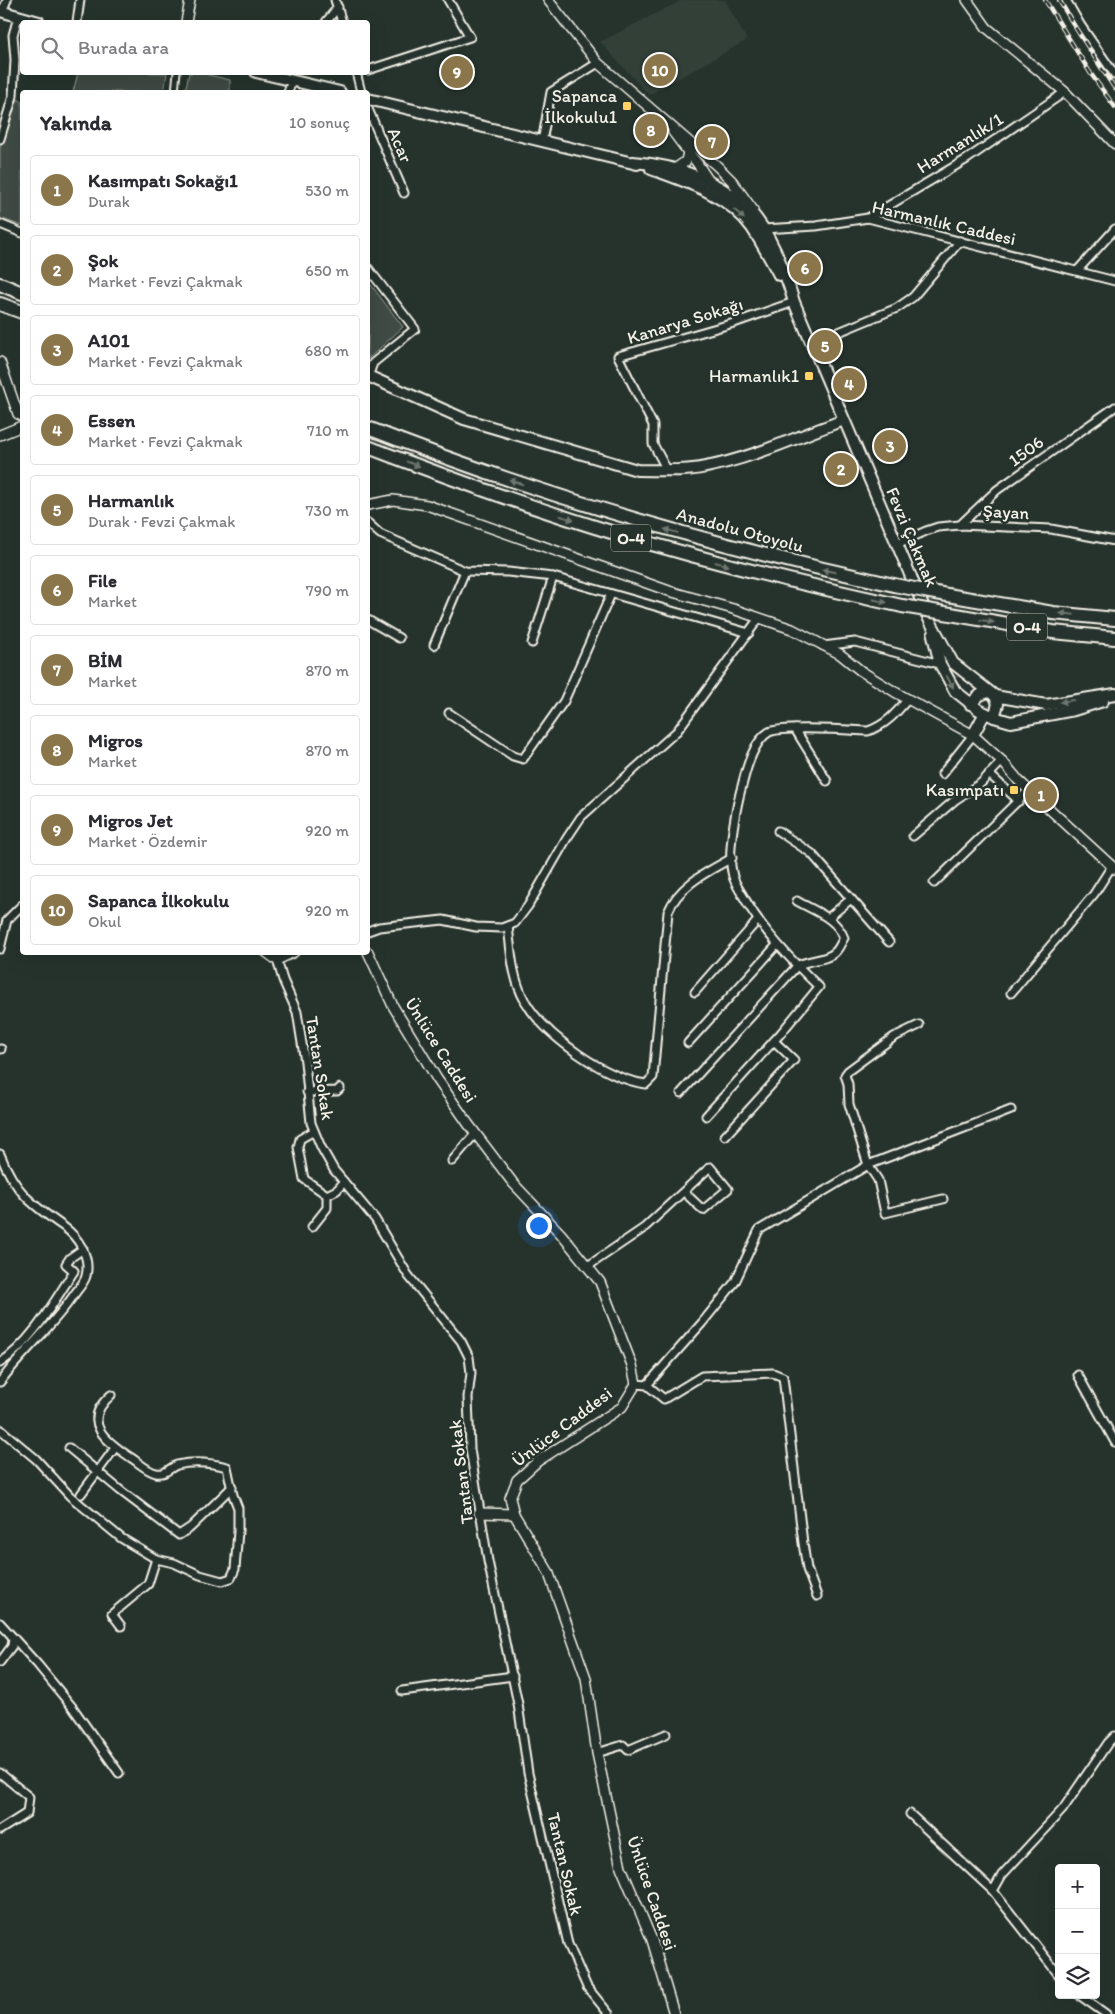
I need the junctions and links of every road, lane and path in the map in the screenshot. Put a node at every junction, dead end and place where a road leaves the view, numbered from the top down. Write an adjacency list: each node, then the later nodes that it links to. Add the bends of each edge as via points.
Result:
1 (7, 0): 9 (street)
2 (80, 0): 12 (street)
3 (190, 0): 13 (street)
4 (448, 0): 17 (street, via 470,37)
5 (968, 0): 27 (street, via 987,28)
6 (1066, 0): 21 (street)
7 (552, 1): 16 (street)
8 (336, 4): 14 (street); 15 (street)
9 (1, 12): 10 (main road)
10 (18, 17): 11 (main road); 31 (street, via 13,35 13,96)
11 (31, 20)
12 (77, 20)
13 (186, 20)
14 (327, 20)
15 (341, 20)
16 (598, 63): 29 (street); 32 (street, via 551,92)
17 (370, 69)
18 (177, 75): 23 (street)
19 (278, 75): 22 (main road)
20 (357, 75): 26 (street)
21 (1115, 75)
22 (292, 81): 24 (street); 25 (main road)
23 (175, 90)
24 (289, 90)
25 (331, 90)
26 (361, 90)
27 (1066, 92): 33 (street); 43 (street, Harmanlık/1, via 966,159)
28 (370, 99): 32 (main road)
29 (656, 114): 34 (street); 35 (street)
30 (370, 115): 40 (street, Acar)
31 (0, 139)
32 (542, 142): 36 (main road)
33 (1115, 144)
34 (688, 152): 37 (street, via 686,161); 38 (street)
35 (713, 161): 38 (street, via 715,172); 42 (street, via 732,181)
36 (633, 162): 37 (main road); 39 (main road)
37 (675, 169): 38 (main road)
38 (710, 182): 39 (street); 41 (street); 42 (main road, via 729,193)
39 (698, 187): 41 (main road)
40 (404, 192)
41 (717, 197): 54 (main road, one-way to 54, via 752,228)
42 (756, 218): 45 (main road)
43 (868, 218): 45 (street, Harmanlık Caddesi, via 816,226); 48 (street, Harmanlık Caddesi)
44 (0, 224): 47 (street)
45 (763, 229): 54 (main road, via 787,278)
46 (1115, 229): 50 (street)
47 (20, 232)
48 (960, 241): 50 (street, Harmanlık Caddesi); 57 (street, via 913,297 897,308)
49 (370, 271): 59 (street, via 415,329 373,363)
50 (1077, 271): 51 (street, Harmanlık Caddesi)
51 (1115, 281)
52 (0, 284): 53 (highway)
53 (20, 292)
54 (794, 302): 57 (main road, Fevzi Çakmak); 68 (street, Kanarya Sokağı, via 618,356 653,425 653,444)
55 (0, 304): 56 (highway)
56 (20, 311)
57 (812, 344): 63 (main road, Fevzi Çakmak)
58 (0, 362): 62 (street)
59 (370, 371)
60 (370, 378): 68 (main road, via 464,419 637,470)
61 (1115, 407): 71 (street, 1506, via 997,490)
62 (20, 415)
63 (844, 420): 68 (main road, via 733,461 704,468); 73 (main road, Fevzi Çakmak)
64 (20, 427): 66 (street)
65 (370, 429): 79 (highway, Anadolu Otoyolu / O-4, one-way to 65, bridge, via 930,592 798,564 673,532 574,501)
66 (0, 435)
67 (370, 448): 77 (highway, Anadolu Otoyolu / O-4, one-way to 77, bridge, via 559,515 668,549)
68 (667, 470)
69 (370, 505): 78 (street, via 393,500 427,505 669,591)
70 (370, 525): 74 (street, via 380,534)
71 (960, 525): 72 (street, Şayan, via 1051,529); 73 (street, Şayan, via 938,527)
72 (1115, 542)
73 (897, 544): 77 (main road, Fevzi Çakmak)
74 (465, 572): 75 (street); 85 (street)
75 (553, 577): 76 (street); 84 (street)
76 (611, 594): 81 (street); 92 (street, via 564,702 523,759 513,756)
77 (934, 616): 83 (highway, Anadolu Otoyolu / O-4, one-way to 83); 87 (main road); 88 (main road, via 953,663)
78 (759, 618): 81 (street); 86 (street, via 792,629)
79 (1115, 619)
80 (370, 621): 82 (street)
81 (749, 633): 113 (street, via 677,731 581,817 528,906 515,923)
82 (399, 638)
83 (1115, 638)
84 (532, 643)
85 (434, 645)
86 (823, 646): 87 (street, via 855,642); 90 (street)
87 (940, 664): 91 (main road, one-way to 91, via 955,691)
88 (992, 694): 89 (main road, one-way to 88, via 1046,705); 91 (main road, via 980,695); 93 (main road, via 998,704)
89 (1115, 695): 93 (main road, via 1074,710 1011,722)
90 (908, 699): 94 (street, via 890,720 868,731); 95 (street)
91 (970, 704): 93 (main road)
92 (449, 713)
93 (989, 715): 95 (main road)
94 (795, 729): 99 (street); 104 (street, via 770,732 750,759 740,791)
95 (973, 734): 96 (street); 97 (street)
96 (1002, 761): 98 (street); 100 (street)
97 (942, 774)
98 (989, 774): 101 (street); 103 (street)
99 (827, 781)
100 (1029, 790): 101 (street); 105 (street)
101 (1019, 801): 106 (street)
102 (778, 831): 107 (street, via 811,853)
103 (914, 836)
104 (732, 858): 112 (street, via 736,884); 113 (street, via 691,883 672,902 668,912 654,1077 646,1084 619,1078 584,1059 533,1013 524,999 513,968)
105 (1113, 868): 124 (street)
106 (934, 883)
107 (852, 899): 110 (street); 115 (street)
108 (797, 901): 110 (street)
109 (20, 907): 111 (street)
110 (828, 918): 122 (street, via 840,928 844,938 835,952)
111 (4, 920): 117 (street)
112 (758, 920): 116 (street); 123 (street)
113 (508, 926): 114 (street, via 476,927 443,920)
114 (370, 930)
115 (889, 942)
116 (777, 945): 122 (street); 127 (street)
117 (0, 949)
118 (270, 955): 121 (street)
119 (287, 955): 121 (street)
120 (369, 955): 134 (street, Ünlüce Caddesi, via 393,1006)
121 (276, 960): 129 (street, Tantan Sokak, via 296,1012)
122 (797, 966): 126 (street, via 818,987); 130 (street)
123 (695, 992)
124 (1011, 994)
125 (919, 1025): 138 (street, via 874,1050 845,1075 849,1104)
126 (774, 1040): 132 (street); 135 (street, via 794,1060)
127 (688, 1043)
128 (340, 1088): 129 (street, via 331,1092)
129 (308, 1092): 133 (street, Tantan Sokak)
130 (681, 1093)
131 (1011, 1110): 138 (street)
132 (706, 1116)
133 (314, 1132): 139 (street, Tantan Sokak); 141 (street, via 300,1139 298,1147 304,1179)
134 (475, 1134): 137 (street); 145 (street, Ünlüce Caddesi, via 513,1183)
135 (725, 1136)
136 (0, 1154): 144 (street, via 14,1184 30,1204 73,1233)
137 (452, 1160)
138 (868, 1165): 142 (street, via 878,1180 885,1213); 150 (street, via 759,1230 734,1282)
139 (344, 1182): 141 (street, via 338,1190); 159 (street, Tantan Sokak, via 374,1219 408,1275 468,1357 471,1373 468,1397 470,1450)
140 (684, 1192): 140 (street, via 703,1210 728,1189 710,1167); 145 (street, via 644,1228)
141 (327, 1195): 143 (street, via 327,1208)
142 (943, 1199)
143 (312, 1227)
144 (83, 1250): 146 (street, via 66,1264 74,1272 42,1320); 148 (street, via 86,1277 66,1307)
145 (588, 1266): 149 (street, Ünlüce Caddesi, via 604,1291 632,1364)
146 (0, 1363)
147 (1078, 1375): 153 (street)
148 (0, 1382)
149 (636, 1384): 150 (street); 160 (street, Ünlüce Caddesi, via 622,1406 538,1462 517,1480 510,1498)
150 (647, 1386): 162 (street, via 664,1399 702,1376 773,1373 783,1377 802,1543)
151 (111, 1395): 155 (street, via 100,1406 96,1418 100,1430)
152 (0, 1429): 161 (street, via 36,1458 88,1513)
153 (1115, 1442)
154 (69, 1448): 156 (street)
155 (115, 1448): 156 (street); 157 (street, via 156,1473 165,1473 185,1464 214,1463 227,1467)
156 (98, 1472): 157 (street, via 179,1535); 158 (street)
157 (232, 1487): 161 (street, via 238,1508 238,1531 235,1569 231,1578 222,1581 200,1576)
158 (81, 1494)
159 (479, 1513): 160 (street); 167 (street, Tantan Sokak)
160 (514, 1514): 171 (street, Ünlüce Caddesi, via 548,1571 586,1678)
161 (156, 1559): 164 (street, via 148,1584 112,1614)
162 (817, 1596)
163 (0, 1623): 165 (street)
164 (121, 1626)
165 (13, 1638): 166 (street, via 12,1646); 173 (street, via 73,1708)
166 (0, 1662)
167 (513, 1676): 168 (street); 179 (street, Tantan Sokak, via 528,1774 568,1944 587,1987)
168 (402, 1691)
169 (666, 1734): 171 (street, via 628,1750 623,1745)
170 (1115, 1736): 176 (street, via 1063,1809 1002,1875)
171 (598, 1753): 180 (street, Ünlüce Caddesi, via 621,1867 652,1940)
172 (0, 1773): 175 (street, via 29,1797 27,1813)
173 (119, 1773)
174 (910, 1814): 176 (street)
175 (0, 1830)
176 (993, 1891): 177 (street)
177 (1055, 1970)
178 (1085, 1999): 181 (street)
179 (609, 2014)
180 (674, 2014)
181 (1106, 2014)

